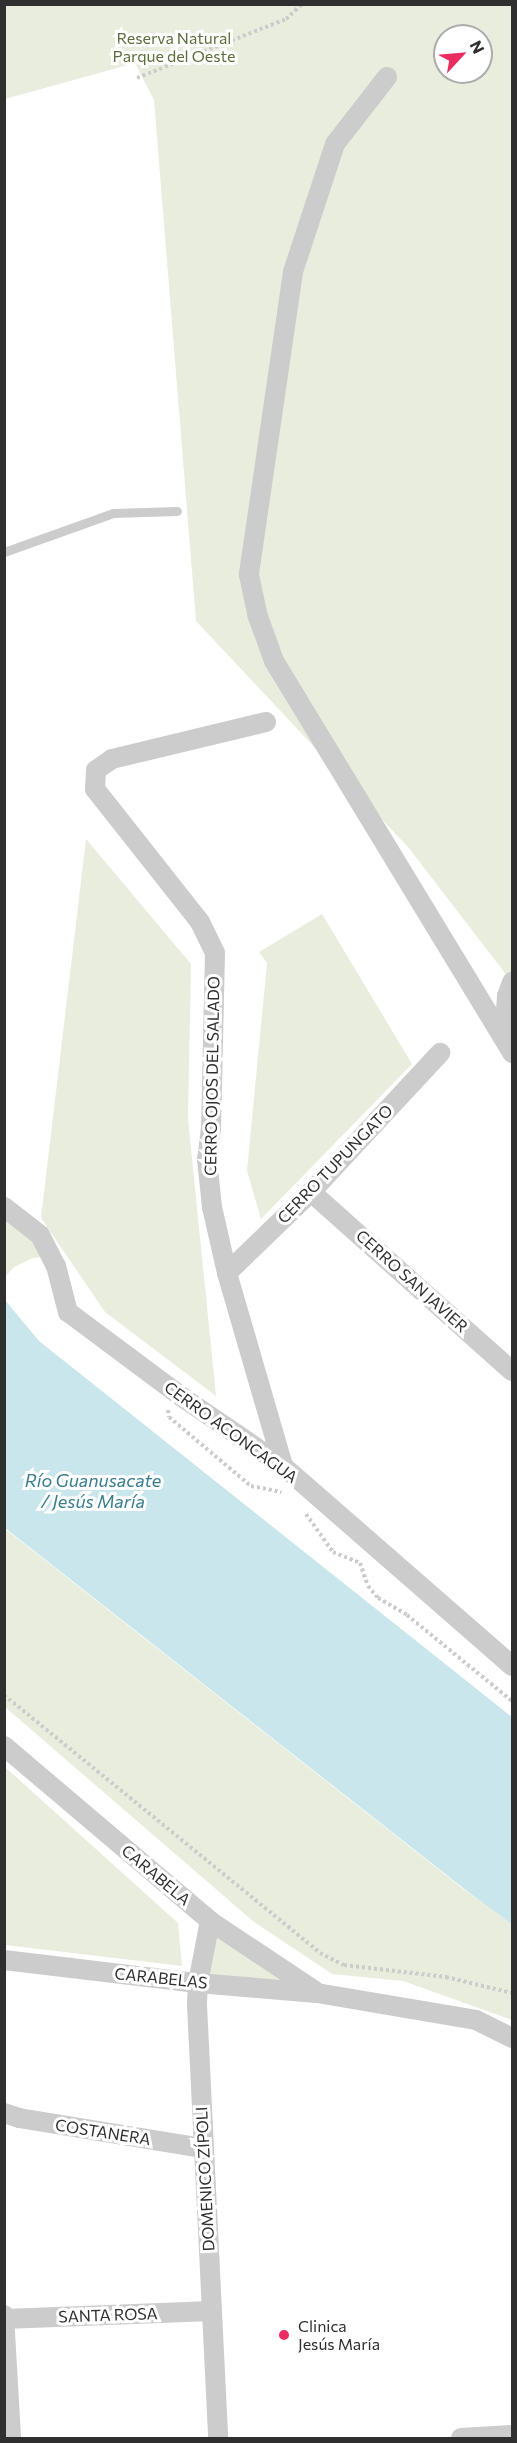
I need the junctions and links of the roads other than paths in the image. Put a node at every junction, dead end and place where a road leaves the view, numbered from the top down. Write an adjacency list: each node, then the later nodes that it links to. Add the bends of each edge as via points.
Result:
1 (387, 77): 6 (street, via 334,144 293,272 249,575 257,614 274,661)
2 (177, 511): 3 (lane, via 112,513)
3 (4, 552)
4 (266, 722): 10 (street, CERRO OJOS DEL SALADO, via 112,759 96,770 95,789 200,922 215,953 207,1159 212,1207)
5 (513, 982): 6 (street, via 507,996)
6 (508, 1046)
7 (440, 1053): 8 (street, CERRO TUPUNGATO)
8 (311, 1192): 10 (street, CERRO TUPUNGATO); 11 (street, CERRO SAN JAVIER)
9 (4, 1207): 12 (street, CERRO ACONCAGUA, via 40,1235 56,1266 68,1312)
10 (227, 1273): 12 (street, CERRO OJOS DEL SALADO)
11 (513, 1371)
12 (283, 1466): 13 (street, CERRO ACONCAGUA)
13 (509, 1654)
14 (4, 1746): 15 (street, CARABELA)
15 (210, 1921): 17 (street, DOMENICO ZÍPOLI); 18 (street, CARABELA)
16 (4, 1960): 17 (street, CARABELAS)
17 (198, 1983): 18 (street, CARABELAS); 21 (street, DOMENICO ZÍPOLI)
18 (317, 1993): 19 (street, CARABELAS, via 476,2019)
19 (513, 2038)
20 (4, 2113): 21 (street, COSTANERA)
21 (202, 2148): 22 (street, DOMENICO ZÍPOLI)
22 (212, 2311): 23 (street, SANTA ROSA); 26 (street, DOMENICO ZÍPOLI)
23 (5, 2317): 25 (street, SANTA ROSA)
24 (513, 2435): 27 (street)
25 (11, 2439)
26 (218, 2439)
27 (461, 2439)

